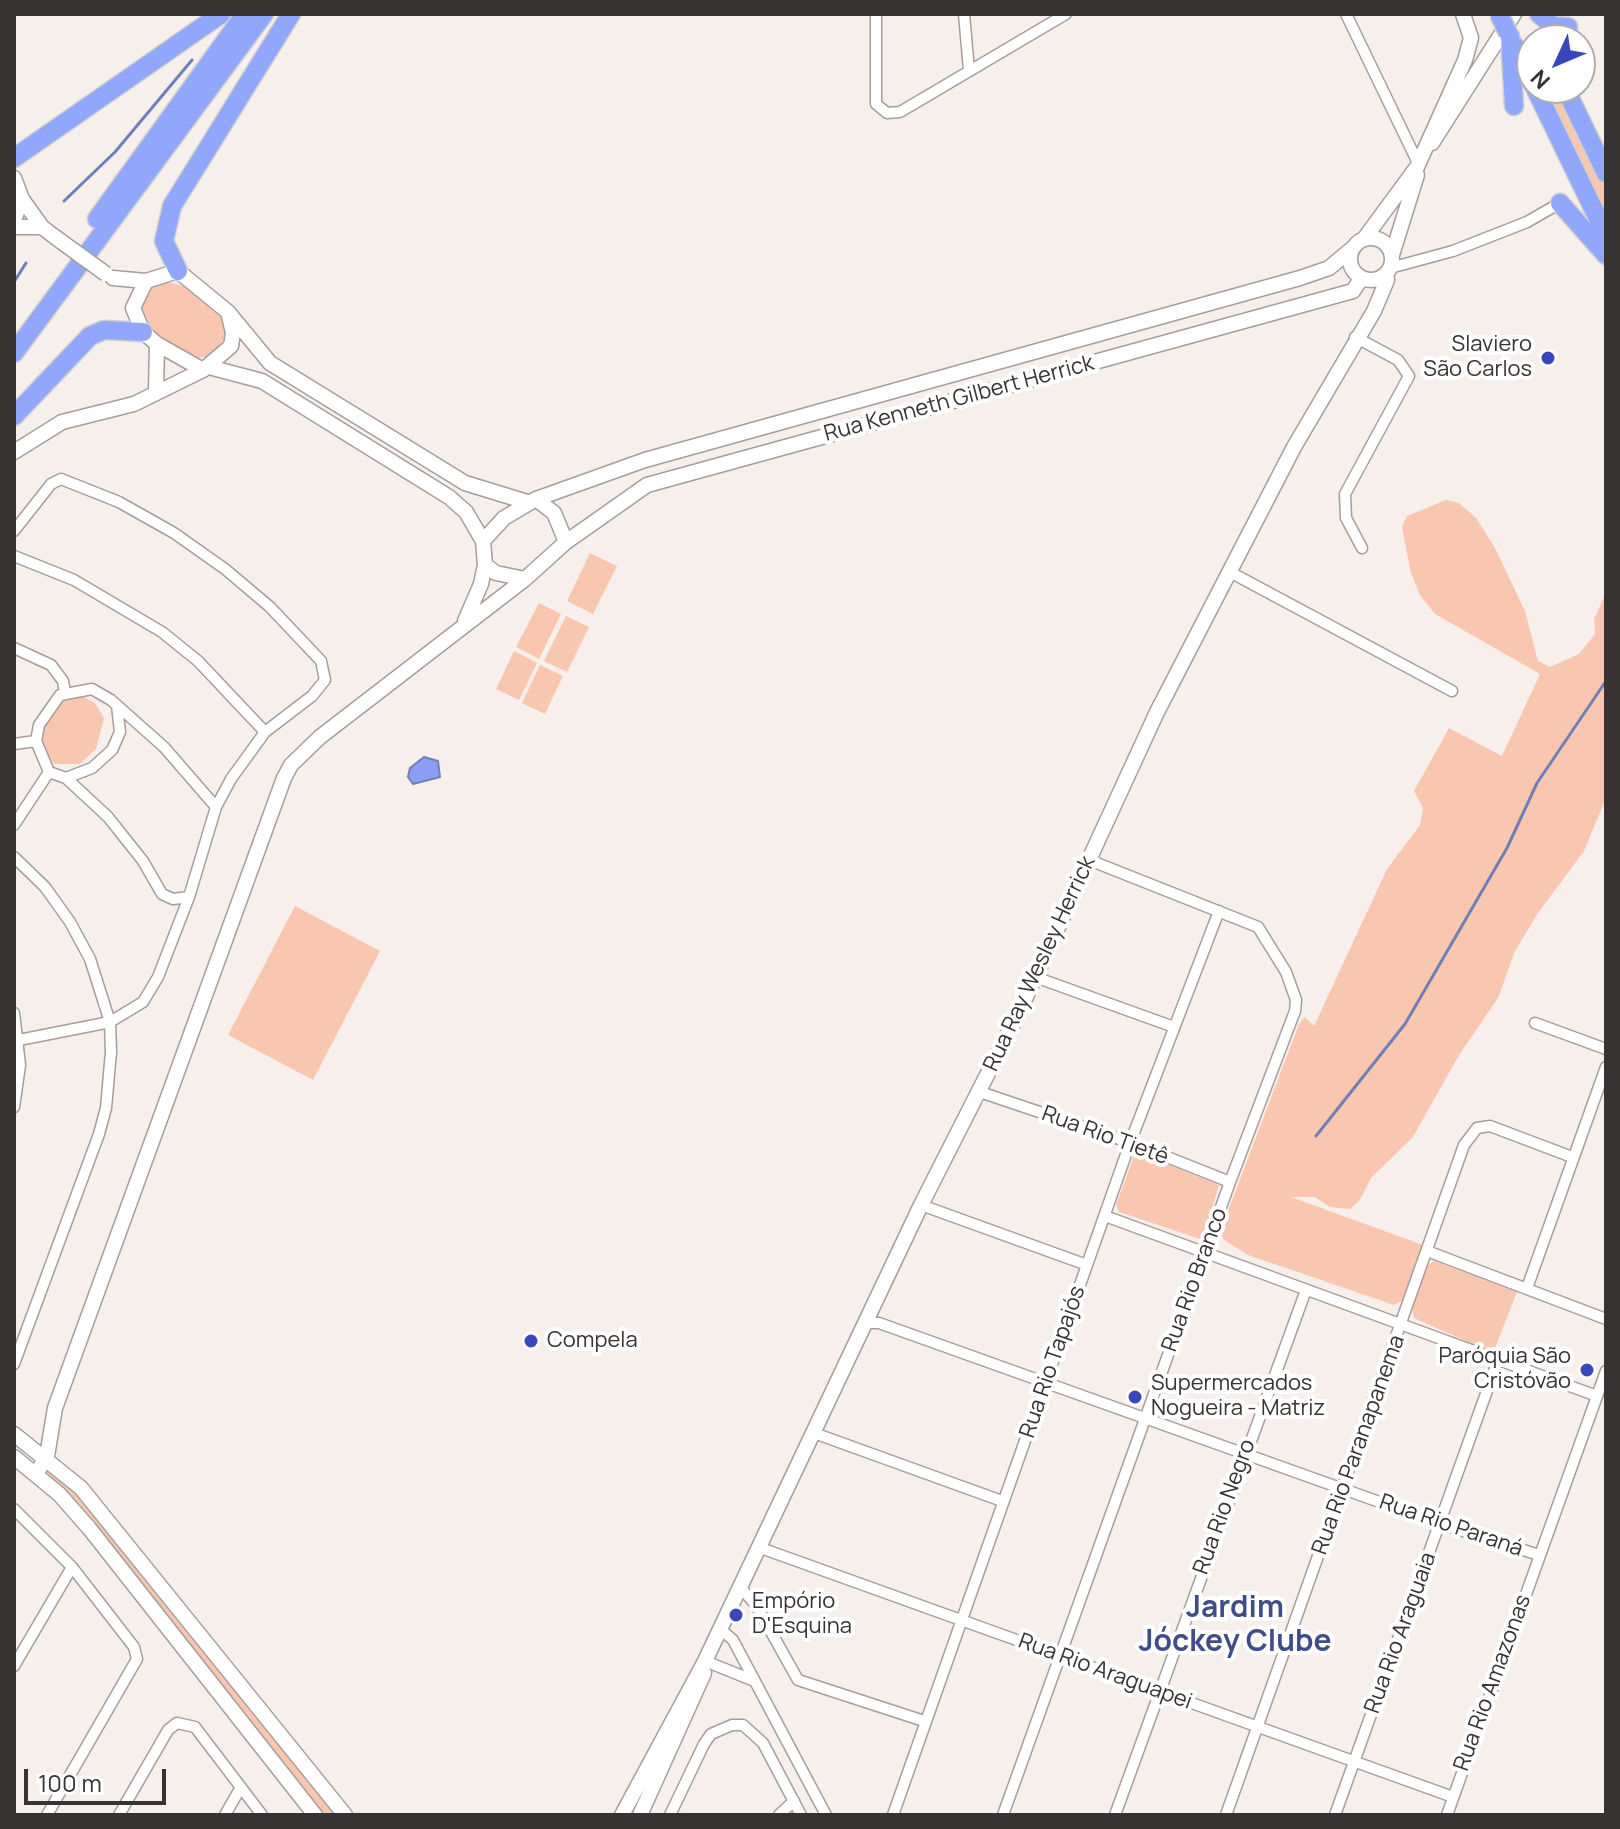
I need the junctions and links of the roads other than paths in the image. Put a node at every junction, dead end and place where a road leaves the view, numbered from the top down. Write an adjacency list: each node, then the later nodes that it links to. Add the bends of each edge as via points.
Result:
1 (221, 14): 18 (highway)
2 (245, 14): 38 (highway)
3 (264, 14): 40 (highway)
4 (291, 14): 31 (highway, via 172,206 164,241)
5 (876, 14): 14 (street, via 876,104 887,113 900,112)
6 (964, 14): 14 (street)
7 (1346, 14): 19 (street)
8 (1463, 14): 19 (street, Rua Ray Wesley Herrick, via 1471,38 1468,51)
9 (1499, 14): 12 (highway, bridge)
10 (1514, 14): 19 (street)
11 (1060, 16): 14 (street)
12 (1509, 35): 13 (highway); 17 (highway)
13 (1516, 49)
14 (969, 70)
15 (1543, 104): 27 (highway)
16 (1574, 104): 20 (highway)
17 (1514, 106)
18 (14, 158)
19 (1418, 165): 28 (street); 30 (street, Rua Ray Wesley Herrick)
20 (1606, 173)
21 (14, 178): 22 (street)
22 (22, 199): 24 (street); 26 (street)
23 (1560, 203): 29 (highway); 30 (street, via 1453,251)
24 (14, 220)
25 (14, 227): 26 (street)
26 (42, 227): 32 (street, bridge)
27 (1606, 235)
28 (1358, 243): 30 (street, via 1384,243); 33 (street, via 1350,262); 45 (street, via 1329,268 1300,278 657,457)
29 (1606, 255)
30 (1389, 266): 33 (street, via 1371,280); 37 (street, Rua Ray Wesley Herrick, via 1374,311)
31 (178, 271): 34 (street); 36 (street)
32 (109, 276): 34 (street); 35 (street)
33 (1361, 279): 37 (street, via 1367,302); 48 (street, Rua Kenneth Gilbert Herrick, via 1353,291 647,485)
34 (146, 281): 35 (street)
35 (133, 308): 39 (street)
36 (228, 312): 41 (street, via 231,346); 45 (street, via 270,363 465,483)
37 (1358, 333): 49 (street, via 1398,360 1409,376 1345,494 1346,518); 52 (street, Rua Ray Wesley Herrick)
38 (14, 334)
39 (150, 338): 41 (street); 42 (street); 43 (highway, via 104,330 90,336)
40 (14, 353)
41 (206, 368): 42 (street); 47 (street, via 262,381 449,497 466,512)
42 (156, 391): 44 (street, via 134,404 62,422)
43 (14, 416)
44 (14, 452)
45 (532, 500): 47 (street, via 492,528); 48 (street, via 554,513)
46 (14, 531): 59 (street, via 51,484 61,479 119,502 225,569 296,633 325,670 319,689)
47 (483, 541): 51 (street)
48 (566, 542): 53 (street)
49 (1362, 548)
50 (14, 556): 59 (street, via 74,580 162,632 209,671)
51 (485, 565): 53 (street); 54 (street)
52 (1230, 572): 56 (street); 67 (street, Rua Ray Wesley Herrick, via 1157,712)
53 (525, 579): 54 (street)
54 (463, 625): 98 (street, via 320,737 284,778)
55 (14, 648): 57 (street, via 51,665)
56 (1452, 691)
57 (65, 693): 58 (street, via 92,689); 60 (street, via 48,708)
58 (117, 706): 63 (street, via 120,732 112,750 92,768); 64 (street, via 164,747)
59 (265, 732): 64 (street)
60 (36, 741): 61 (street); 62 (street)
61 (14, 744)
62 (49, 772): 63 (street); 65 (street)
63 (66, 778): 68 (street, via 125,837 162,894)
64 (216, 807): 68 (street)
65 (14, 825)
66 (14, 857): 72 (street, via 70,922 90,959)
67 (1089, 860): 69 (street, Rua Rio Branco); 70 (street, Rua Ray Wesley Herrick)
68 (189, 897): 72 (street, via 152,990 130,1012)
69 (1219, 911): 74 (street, Rua Rio Tapajós); 82 (street, Rua Rio Branco, via 1258,927 1286,972 1296,1000 1292,1024)
70 (1035, 977): 74 (street); 78 (street, Rua Ray Wesley Herrick)
71 (14, 1013): 75 (street)
72 (110, 1022): 75 (street); 94 (street, via 110,1075 99,1134)
73 (1535, 1023): 76 (street)
74 (1174, 1027): 80 (street, Rua Rio Tapajós)
75 (16, 1040): 79 (street, via 20,1065)
76 (1606, 1049)
77 (1606, 1067): 81 (street)
78 (980, 1092): 80 (street, Rua Rio Tietê); 83 (street, Rua Ray Wesley Herrick)
79 (14, 1107)
80 (1130, 1143): 82 (street, Rua Rio Tietê); 84 (street, Rua Rio Tapajós)
81 (1572, 1157): 85 (street, Rua Rio Paranapanema, via 1512,1132 1477,1128 1464,1145); 88 (street)
82 (1230, 1182): 86 (street, Rua Rio Branco)
83 (921, 1205): 87 (street); 91 (street, Rua Ray Wesley Herrick)
84 (1105, 1216): 86 (street); 87 (street, Rua Rio Tapajós)
85 (1427, 1251): 88 (street); 92 (street, Rua Rio Paranapanema)
86 (1205, 1252): 89 (street); 99 (street, Rua Rio Branco)
87 (1087, 1265): 96 (street, Rua Rio Tapajós)
88 (1527, 1288): 90 (street)
89 (1306, 1290): 92 (street); 102 (street, Rua Rio Negro)
90 (1606, 1319)
91 (865, 1323): 96 (street, Rua Rio Paraná, via 879,1323); 100 (street, Rua Ray Wesley Herrick)
92 (1402, 1324): 93 (street); 106 (street, Rua Rio Paranapanema)
93 (1498, 1360): 97 (street); 109 (street, Rua Rio Araguaia)
94 (14, 1364)
95 (1606, 1371): 97 (street, Rua Rio Amazonas)
96 (1046, 1382): 99 (street, Rua Rio Paraná); 107 (street, Rua Rio Tapajós)
97 (1597, 1396): 111 (street, Rua Rio Amazonas)
98 (55, 1408): 101 (street, via 39,1431); 103 (street)
99 (1147, 1417): 102 (street, Rua Rio Paraná); 116 (street, Rua Rio Branco)
100 (814, 1433): 107 (street); 110 (street, Rua Ray Wesley Herrick)
101 (19, 1437): 103 (street); 104 (street)
102 (1245, 1454): 106 (street, Rua Rio Paraná); 120 (street, Rua Rio Negro)
103 (47, 1456): 105 (street); 132 (street, via 115,1526)
104 (14, 1457): 105 (street)
105 (36, 1474): 131 (street, via 89,1528)
106 (1341, 1488): 109 (street, Rua Rio Paraná); 122 (street, Rua Rio Paranapanema)
107 (1002, 1501): 114 (street, Rua Rio Tapajós)
108 (14, 1509): 112 (street)
109 (1441, 1524): 111 (street, Rua Rio Paraná); 123 (street, Rua Rio Araguaia)
110 (758, 1547): 113 (street, Rua Ray Wesley Herrick); 114 (street, Rua Rio Araguapei)
111 (1539, 1555): 125 (street, Rua Rio Amazonas)
112 (72, 1567): 118 (street); 127 (street, via 134,1647 137,1659)
113 (740, 1587): 115 (street, Rua Ray Wesley Herrick); 121 (street, via 756,1605 798,1680)
114 (962, 1621): 116 (street, Rua Rio Araguapei); 121 (street, Rua Rio Tapajós)
115 (719, 1628): 117 (street, Rua Ray Wesley Herrick); 119 (street, via 733,1640)
116 (1061, 1655): 120 (street, Rua Rio Araguapei); 140 (street, Rua Rio Branco)
117 (705, 1661): 119 (street); 133 (street, Rua Ray Wesley Herrick); 134 (street, Rua Ray Wesley Herrick, via 703,1677)
118 (14, 1666)
119 (753, 1682): 138 (street)
120 (1159, 1691): 122 (street, Rua Rio Araguapei); 141 (street, Rua Rio Negro)
121 (924, 1721): 139 (street, Rua Rio Tapajós)
122 (1258, 1725): 123 (street, Rua Rio Araguapei); 142 (street, Rua Rio Paranapanema)
123 (1354, 1763): 125 (street, Rua Rio Araguapei); 143 (street, Rua Rio Araguaia)
124 (241, 1787): 128 (street, via 195,1727 177,1723); 129 (street); 130 (street)
125 (1453, 1797): 144 (street, Rua Rio Amazonas)
126 (794, 1801): 135 (street, via 763,1743 743,1725 723,1726 711,1734); 136 (street); 137 (street)
127 (47, 1815)
128 (119, 1815)
129 (225, 1815)
130 (262, 1815)
131 (315, 1815)
132 (345, 1815)
133 (622, 1815)
134 (640, 1815)
135 (670, 1815)
136 (779, 1815)
137 (801, 1815)
138 (826, 1815)
139 (893, 1815)
140 (1003, 1815)
141 (1115, 1815)
142 (1226, 1815)
143 (1335, 1815)
144 (1447, 1815)

